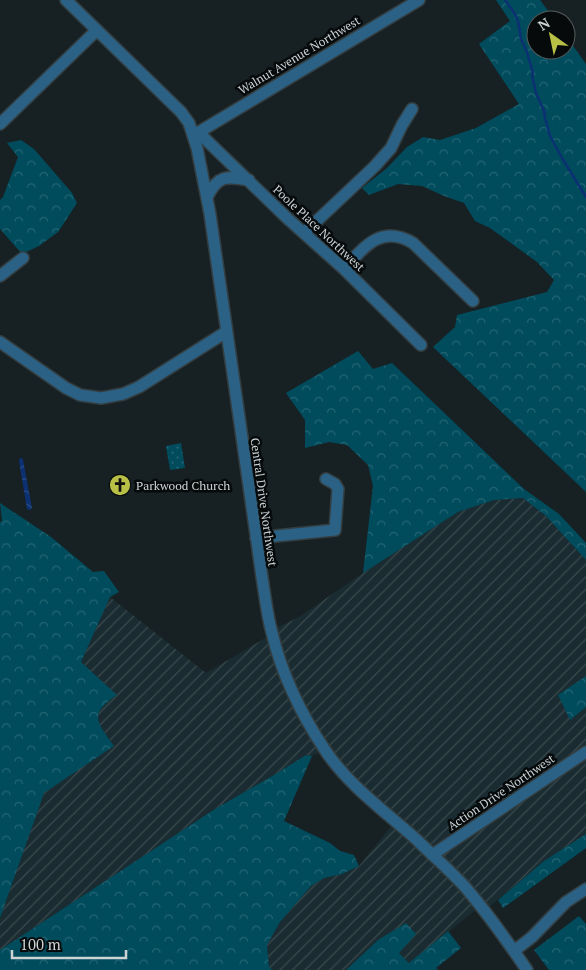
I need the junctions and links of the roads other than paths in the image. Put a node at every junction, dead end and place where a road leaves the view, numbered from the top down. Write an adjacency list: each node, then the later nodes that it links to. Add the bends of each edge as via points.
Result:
1 (66, 0): 3 (street, Central Drive Northwest)
2 (419, 0): 6 (street, Walnut Avenue Northwest)
3 (97, 30): 5 (street); 6 (street, Central Drive Northwest, via 180,112)
4 (412, 109): 9 (street, via 391,148)
5 (0, 124)
6 (196, 133): 7 (street, Poole Place Northwest); 8 (street, Central Drive Northwest)
7 (249, 180): 8 (street, via 222,179 212,187); 9 (street, Poole Place Northwest)
8 (207, 197): 14 (street, Central Drive Northwest)
9 (304, 233): 11 (street, Poole Place Northwest)
10 (23, 258): 12 (street)
11 (344, 269): 13 (street, via 376,238 397,236 413,243); 16 (street, Poole Place Northwest)
12 (0, 276)
13 (473, 301)
14 (226, 332): 15 (street, via 139,387 101,398 73,392); 18 (street, Central Drive Northwest)
15 (0, 342)
16 (421, 345)
17 (326, 479): 18 (street, via 338,489 335,530)
18 (256, 538): 20 (street, Central Drive Northwest, via 272,634 285,677 304,716 335,763)
19 (586, 752): 20 (street, Action Drive Northwest)
20 (432, 855): 22 (street, Central Drive Northwest, via 483,908)
21 (586, 889): 22 (street, via 566,902)
22 (514, 951): 23 (street, Central Drive Northwest)
23 (527, 970)

